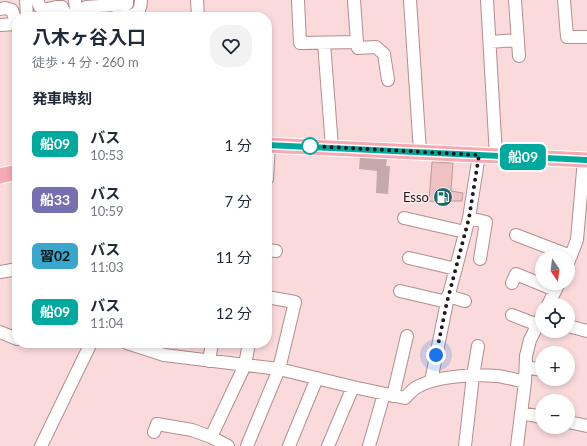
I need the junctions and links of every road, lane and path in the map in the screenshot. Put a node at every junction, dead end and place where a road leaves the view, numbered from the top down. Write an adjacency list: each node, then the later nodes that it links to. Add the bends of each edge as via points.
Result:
1 (26, 0): 16 (street)
2 (37, 0): 17 (street, via 44,10 62,7)
3 (75, 0): 18 (street)
4 (127, 0): 13 (street, via 127,4)
5 (141, 0): 20 (street)
6 (197, 0): 21 (street)
7 (298, 0): 28 (street, via 300,43)
8 (354, 0): 26 (street)
9 (410, 0): 33 (street)
10 (487, 0): 27 (street)
11 (514, 0): 25 (street)
12 (564, 0): 24 (street, via 567,38)
13 (105, 7): 19 (street, via 86,7)
14 (0, 9): 15 (street, via 5,8)
15 (13, 12)
16 (27, 12)
17 (64, 12)
18 (76, 12)
19 (86, 12)
20 (138, 12)
21 (198, 12)
22 (12, 24): 23 (street)
23 (0, 25)
24 (587, 37)
25 (518, 40): 27 (street); 29 (street)
26 (357, 42): 28 (street); 30 (street, via 358,48 376,47 384,54)
27 (490, 42): 35 (street)
28 (324, 43): 32 (street)
29 (519, 56)
30 (388, 80)
31 (272, 145): 32 (main road)
32 (332, 147): 33 (main road)
33 (420, 152): 34 (main road)
34 (479, 155): 35 (main road); 40 (street)
35 (496, 156): 36 (main road)
36 (586, 160): 43 (street)
37 (12, 173): 38 (main road)
38 (0, 176)
39 (404, 218): 41 (street)
40 (469, 218): 41 (street); 47 (street, via 486,222)
41 (465, 232): 48 (street)
42 (516, 235): 44 (street)
43 (582, 241): 45 (street)
44 (548, 250)
45 (575, 252)
46 (409, 258): 48 (street)
47 (480, 259)
48 (456, 269): 55 (street)
49 (12, 270): 50 (street)
50 (0, 272)
51 (535, 280): 52 (street, via 516,274)
52 (512, 283)
53 (400, 291): 55 (street)
54 (272, 298): 74 (street, via 295,302)
55 (448, 299): 56 (street); 77 (street)
56 (465, 301)
57 (512, 315): 58 (street)
58 (535, 319)
59 (575, 328): 61 (street)
60 (535, 331): 72 (street, via 526,356)
61 (587, 331)
62 (0, 332): 64 (street)
63 (407, 336): 80 (street)
64 (12, 337)
65 (478, 346): 75 (street)
66 (86, 348): 87 (street)
67 (142, 348): 70 (street, via 164,355)
68 (211, 348): 70 (street)
69 (248, 348): 71 (street)
70 (209, 361): 71 (street)
71 (245, 365): 74 (street); 86 (street)
72 (526, 367): 73 (street); 78 (street)
73 (535, 369)
74 (279, 370): 76 (street); 89 (street)
75 (473, 376): 77 (street); 78 (street, via 498,376); 93 (street)
76 (317, 378): 79 (street); 90 (street)
77 (431, 381): 80 (street, via 411,391 405,398)
78 (524, 382): 81 (street)
79 (352, 387): 80 (street); 91 (street)
80 (388, 395): 92 (street)
81 (521, 413): 82 (street); 94 (street)
82 (535, 416)
83 (575, 423): 84 (street)
84 (587, 426)
85 (154, 432): 86 (street, via 157,424 192,430)
86 (211, 437): 88 (street)
87 (41, 446)
88 (228, 446)
89 (247, 446)
90 (289, 446)
91 (328, 446)
92 (369, 446)
93 (465, 446)
94 (517, 446)

